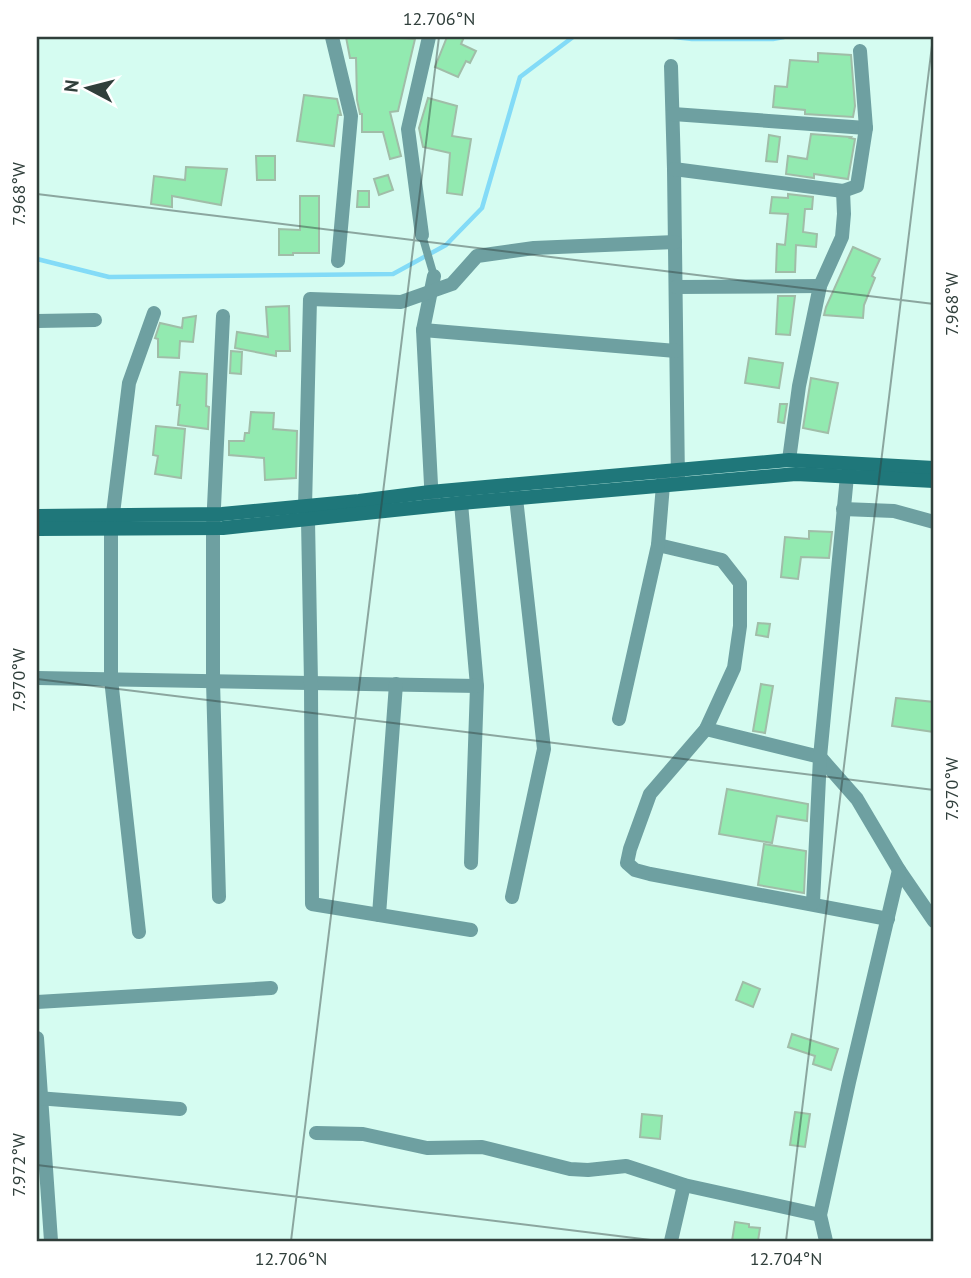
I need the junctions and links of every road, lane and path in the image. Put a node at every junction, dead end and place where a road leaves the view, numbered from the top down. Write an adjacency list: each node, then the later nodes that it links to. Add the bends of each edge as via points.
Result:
1 (332, 37): 11 (street, via 351,116)
2 (429, 37): 9 (street, via 408,129)
3 (860, 51): 6 (street)
4 (671, 66): 5 (street)
5 (673, 114): 6 (street); 7 (street)
6 (866, 128): 8 (street, via 858,183)
7 (674, 169): 8 (street); 10 (street)
8 (843, 191): 13 (street, via 842,237)
9 (422, 235): 12 (lane)
10 (675, 242): 14 (street); 15 (street, via 534,248 477,256 452,284)
11 (338, 261)
12 (434, 276): 15 (street)
13 (820, 286): 14 (street); 22 (street)
14 (676, 287): 21 (street)
15 (431, 291): 20 (street); 31 (street, via 401,302 310,299)
16 (154, 313): 35 (street, via 129,383)
17 (223, 316): 33 (street)
18 (95, 320): 19 (street)
19 (37, 321)
20 (422, 330): 21 (street); 28 (street)
21 (676, 351): 25 (street)
22 (789, 460): 23 (main road); 25 (main road)
23 (934, 468)
24 (847, 476): 25 (main road); 26 (main road); 30 (street)
25 (670, 477): 27 (main road); 28 (main road); 37 (street)
26 (934, 481)
27 (516, 498): 29 (main road); 50 (street, via 544,749)
28 (431, 499): 29 (main road); 31 (main road)
29 (461, 503): 43 (street)
30 (843, 509): 34 (street, via 894,511); 46 (street)
31 (307, 513): 33 (main road); 41 (street)
32 (37, 516): 35 (main road)
33 (214, 521): 35 (main road); 40 (street)
34 (934, 522)
35 (112, 523): 36 (main road); 39 (street)
36 (37, 529)
37 (658, 545): 44 (street); 45 (street, via 722,560 740,583 734,668)
38 (37, 678): 39 (street)
39 (111, 679): 40 (street); 56 (street)
40 (213, 681): 41 (street); 49 (street)
41 (311, 683): 42 (street); 52 (street, via 312,904)
42 (396, 684): 43 (street); 52 (street)
43 (477, 686): 47 (street)
44 (619, 719)
45 (706, 729): 46 (street); 51 (street, via 650,794 627,863 642,872)
46 (820, 757): 48 (street, via 857,799); 51 (street)
47 (471, 863)
48 (899, 870): 53 (street); 54 (street)
49 (219, 897)
50 (512, 897)
51 (813, 903): 53 (street)
52 (379, 915): 55 (street)
53 (888, 919): 64 (street)
54 (934, 921)
55 (471, 930)
56 (139, 932)
57 (271, 988): 58 (street)
58 (37, 1002)
59 (37, 1038): 60 (street)
60 (39, 1098): 61 (street); 65 (street)
61 (180, 1109)
62 (316, 1133): 63 (street, via 363,1134 427,1148 482,1147 570,1169 626,1166)
63 (684, 1185): 64 (street); 66 (street)
64 (820, 1216): 67 (street)
65 (51, 1241)
66 (671, 1241)
67 (826, 1241)

